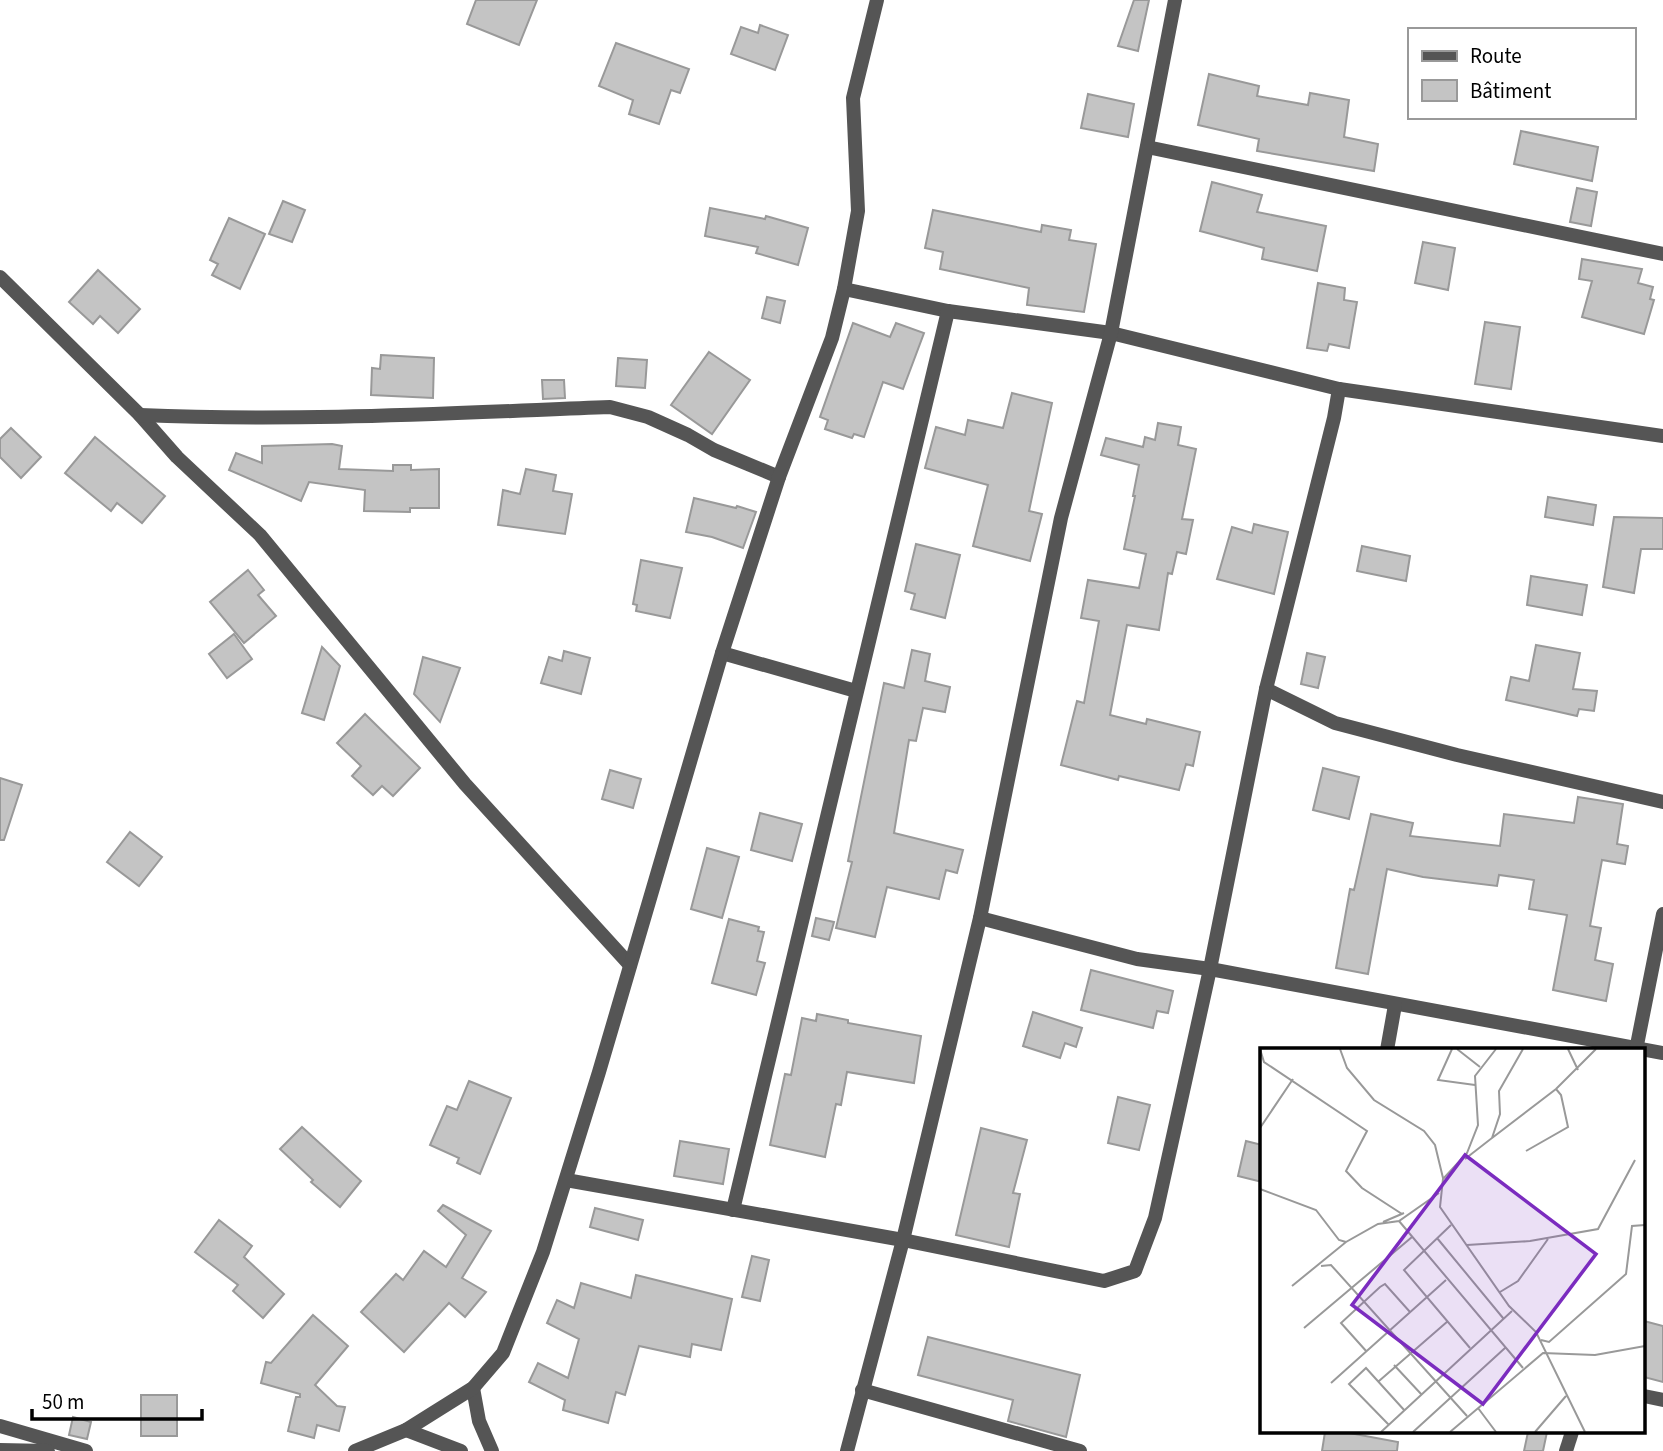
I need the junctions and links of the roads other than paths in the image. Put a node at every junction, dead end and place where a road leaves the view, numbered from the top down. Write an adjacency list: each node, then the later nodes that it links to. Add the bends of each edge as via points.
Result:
1 (877, 0): 6 (street, via 853,98 858,211)
2 (1175, 0): 3 (street)
3 (1147, 147): 4 (street); 8 (street)
4 (1663, 254)
5 (0, 276): 10 (street)
6 (844, 289): 7 (street); 12 (street, via 832,338)
7 (948, 311): 8 (street); 15 (street)
8 (1111, 333): 9 (street); 18 (street, via 1061,519)
9 (1339, 389): 11 (street); 14 (street)
10 (140, 415): 12 (street, via 318,418 610,407 648,418); 19 (street, via 177,457 260,535 465,784)
11 (1663, 436)
12 (779, 477): 13 (street)
13 (722, 653): 15 (street); 19 (street)
14 (1266, 689): 16 (street, via 1335,723); 20 (street)
15 (856, 691): 26 (street)
16 (1663, 802)
17 (1663, 914): 24 (street)
18 (980, 918): 20 (street, via 1138,959); 27 (street)
19 (630, 965): 25 (street)
20 (1210, 969): 21 (street); 27 (street, via 1155,1218 1135,1271 1104,1281)
21 (1395, 1005): 22 (street); 23 (street)
22 (1387, 1048)
23 (1632, 1048)
24 (1637, 1048)
25 (566, 1180): 26 (street); 28 (street, via 503,1353)
26 (733, 1210): 27 (street)
27 (904, 1240): 29 (street)
28 (473, 1388): 31 (street); 38 (street, via 479,1421)
29 (862, 1390): 39 (street); 40 (street)
30 (0, 1426): 35 (street)
31 (406, 1430): 36 (street); 37 (street)
32 (1571, 1434): 41 (street)
33 (0, 1450): 34 (street)
34 (48, 1451)
35 (86, 1451)
36 (355, 1451)
37 (461, 1451)
38 (492, 1451)
39 (847, 1451)
40 (1080, 1451)
41 (1566, 1451)

